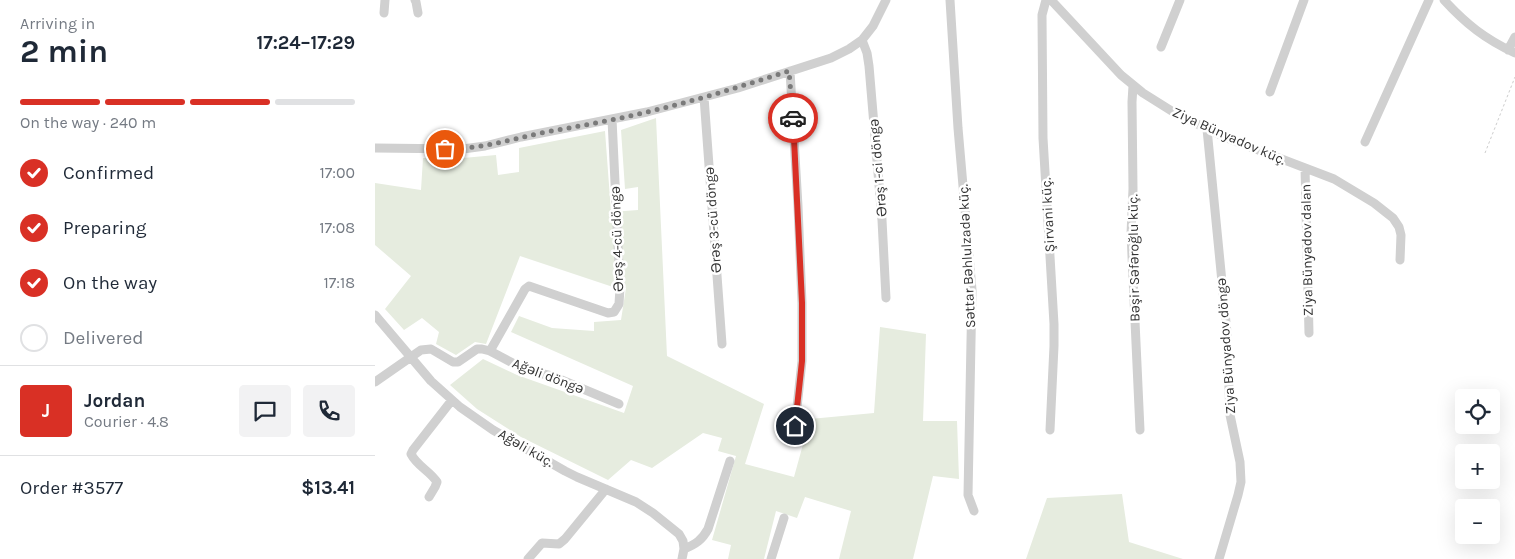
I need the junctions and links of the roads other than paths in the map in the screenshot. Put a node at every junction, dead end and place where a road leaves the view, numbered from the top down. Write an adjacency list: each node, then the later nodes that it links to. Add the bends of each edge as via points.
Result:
1 (385, 0): 11 (street)
2 (415, 0): 12 (street)
3 (886, 0): 14 (street, via 873,26)
4 (950, 0): 42 (street, Səttar Bəhlulzadə küç., via 971,290 968,495)
5 (1046, 0): 37 (street, Şirvani küç., via 1042,16 1043,138 1054,346)
6 (1051, 0): 18 (street, Ziya Bünyadov küç.)
7 (1180, 0): 15 (street)
8 (1304, 0): 19 (street)
9 (1429, 0): 23 (street)
10 (1444, 0): 16 (street, via 1462,20)
11 (384, 13)
12 (418, 13)
13 (1515, 37): 16 (street)
14 (861, 40): 17 (street, via 831,58); 27 (street, Ərəş 1-ci döngə, via 869,66)
15 (1161, 46)
16 (1511, 51)
17 (789, 71): 20 (street); 36 (street, via 802,303 802,361)
18 (1133, 86): 22 (street, Ziya Bünyadov küç.); 38 (street, Bəşir Səfəroğlu küç., via 1131,234)
19 (1270, 92)
20 (704, 97): 21 (street); 30 (street, Ərəş 3-cü döngə)
21 (612, 119): 24 (street, via 463,149); 31 (street, Ərəş 4-cü döngə, via 619,304 614,312 608,314 529,286)
22 (1207, 129): 25 (street, Ziya Bünyadov küç.); 48 (street, Ziya Bünyadov döngə, via 1227,333 1230,415 1241,482)
23 (1365, 142)
24 (375, 148)
25 (1305, 168): 26 (street, Ziya Bünyadov küç., via 1352,189 1393,218 1401,234); 29 (street, Ziya Bünyadov dalan)
26 (1400, 260)
27 (885, 298)
28 (375, 315): 32 (street, Ağəli küç.)
29 (1309, 333)
30 (722, 344)
31 (490, 351): 32 (street, via 477,350 458,362 431,349 421,350); 35 (street, Ağəli döngə, via 526,370 552,376)
32 (410, 357): 33 (street); 34 (street, Ağəli küç.)
33 (375, 382)
34 (452, 400): 40 (street, Ağəli küç., via 501,434 577,478); 41 (street, via 411,454 437,482)
35 (619, 404)
36 (795, 426)
37 (1050, 430)
38 (1140, 430)
39 (730, 460): 44 (street, via 708,529 697,543)
40 (606, 489): 44 (street, Ağəli küç., via 653,513 679,534); 45 (street, via 565,539 559,544 542,543)
41 (429, 497)
42 (974, 511)
43 (784, 518): 47 (street)
44 (684, 549): 46 (street)
45 (529, 559)
46 (682, 559)
47 (771, 559)
48 (1219, 559)

